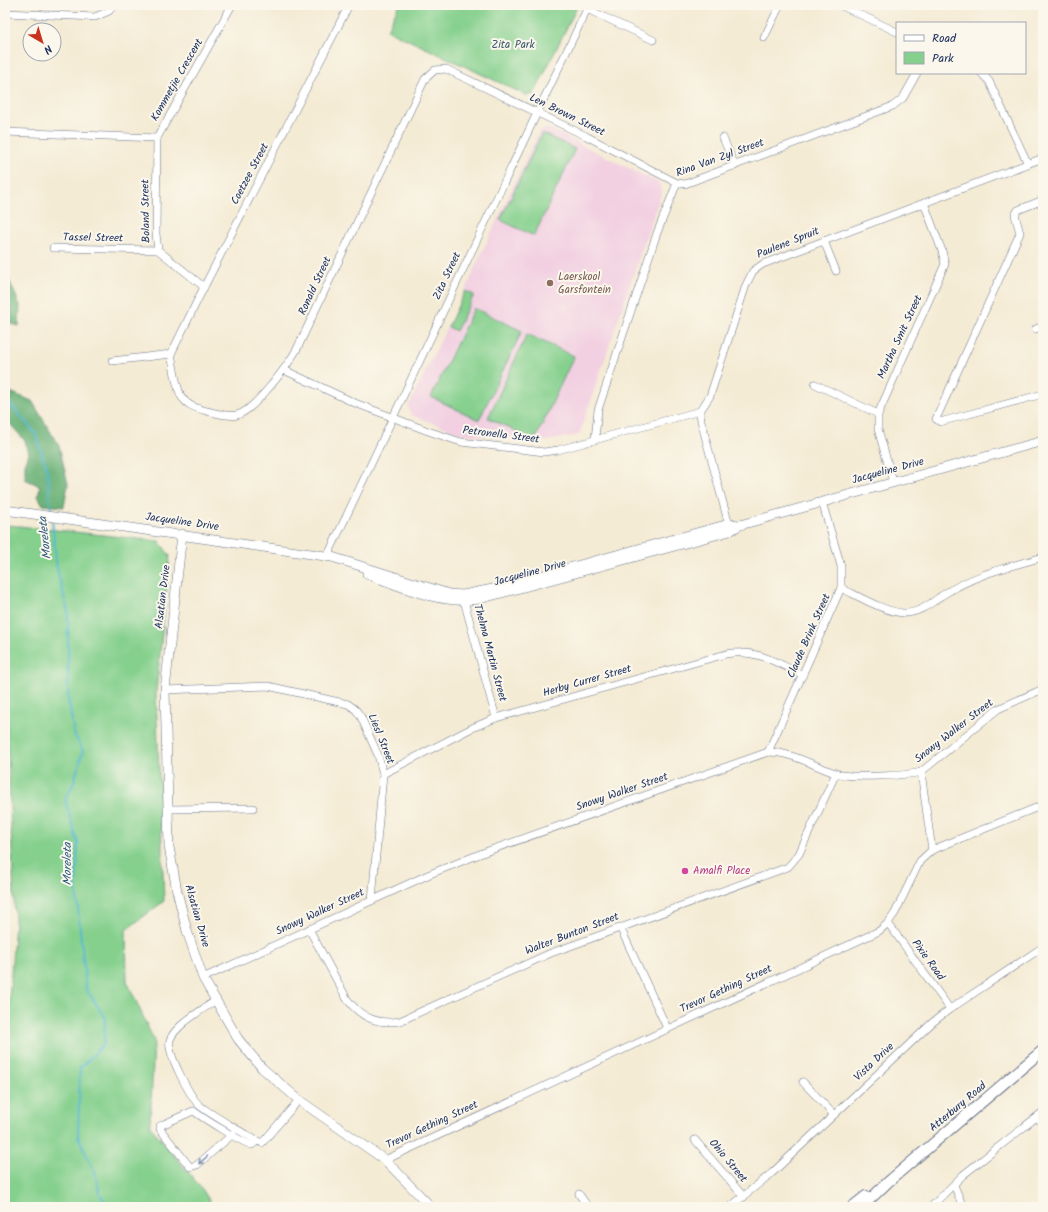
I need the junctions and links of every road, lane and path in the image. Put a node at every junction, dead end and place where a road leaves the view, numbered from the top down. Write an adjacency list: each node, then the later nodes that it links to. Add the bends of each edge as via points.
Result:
1 (6, 5): 8 (street)
2 (114, 5): 8 (street, via 109,11 96,17)
3 (232, 5): 17 (street, Kommetjie Crescent)
4 (349, 5): 29 (street, Coetzee Street)
5 (780, 5): 10 (street)
6 (840, 5): 9 (street)
7 (588, 7): 11 (street); 15 (street, Zita Street)
8 (5, 12)
9 (896, 32)
10 (764, 38)
11 (653, 40)
12 (446, 69): 15 (street, Len Brown Street); 32 (street, Ronald Street, via 435,70 425,79 297,349)
13 (916, 74): 21 (street, Rina Van Zyl Street, via 903,98 893,106)
14 (982, 74): 20 (street, via 989,81)
15 (537, 113): 22 (street, Len Brown Street); 37 (street, Zita Street)
16 (5, 132): 17 (street, Kommetjie Crescent)
17 (157, 138): 27 (street, Boland Street)
18 (723, 138): 21 (street)
19 (1043, 158): 20 (street, Paulene Spruit)
20 (1028, 164): 24 (street, Paulene Spruit)
21 (736, 166): 22 (street, Rina Van Zyl Street, via 690,183)
22 (677, 183): 38 (street, Rina Van Zyl Street, via 657,233 607,380 596,417)
23 (1043, 200): 34 (street, via 1018,210 1015,215 1020,233 936,419 940,422)
24 (924, 204): 25 (street, Paulene Spruit); 36 (street, Martha Smit Street, via 945,264)
25 (824, 241): 28 (street); 35 (street, Paulene Spruit, via 763,264 753,271 746,285 710,396)
26 (53, 248): 27 (street, Tassel Street)
27 (158, 250): 29 (street, Boland Street)
28 (836, 271)
29 (204, 287): 30 (street, Coetzee Street)
30 (171, 354): 31 (street); 32 (street, Ronald Street, via 176,378 185,401 190,406 216,414 232,416 242,413)
31 (112, 361)
32 (284, 370): 37 (street, Petronella Street)
33 (815, 384): 36 (street)
34 (1043, 394)
35 (700, 411): 38 (street, Petronella Street); 45 (street)
36 (878, 414): 40 (street, Martha Smit Street, via 878,429)
37 (393, 418): 38 (street, Petronella Street, via 461,442 521,450 544,452); 48 (street, Zita Street)
38 (595, 439)
39 (1043, 441): 40 (street, Jacqueline Drive)
40 (893, 482): 41 (street, Jacqueline Drive)
41 (822, 502): 45 (street, Jacqueline Drive); 49 (street, Claude Brink Street, via 840,566)
42 (5, 510): 43 (street, Jacqueline Drive)
43 (33, 514): 44 (street, Jacqueline Drive); 46 (street, Jacqueline Drive)
44 (5, 516)
45 (729, 527): 50 (street, Jacqueline Drive)
46 (182, 534): 48 (street, Jacqueline Drive); 53 (street, Alsatian Drive)
47 (1043, 557): 49 (street, via 978,575 959,584 921,610 913,612 894,611)
48 (327, 558): 50 (street, Jacqueline Drive, via 444,599)
49 (842, 588): 51 (street, Claude Brink Street)
50 (464, 598): 54 (street, Thelma Martin Street)
51 (803, 675): 54 (street, Herby Currer Street, via 754,653 739,652); 55 (street, Claude Brink Street)
52 (1043, 689): 56 (street, Snowy Walker Street, via 998,709)
53 (165, 690): 58 (street, Liesl Street, via 268,686 348,704 361,717 378,755); 61 (street, Alsatian Drive)
54 (496, 718): 58 (street, Herby Currer Street)
55 (768, 752): 57 (street, Snowy Walker Street, via 784,754); 63 (street, Snowy Walker Street, via 486,852)
56 (921, 772): 57 (street, Snowy Walker Street, via 854,775); 62 (street)
57 (836, 773): 65 (street, Walter Bunton Street, via 800,854 788,867)
58 (383, 774): 63 (street, Liesl Street)
59 (1043, 805): 62 (street, Trevor Gething Street)
60 (253, 808): 61 (street)
61 (169, 809): 68 (street, Alsatian Drive, via 172,872)
62 (932, 850): 64 (street, Trevor Gething Street, via 920,861)
63 (372, 900): 66 (street, Snowy Walker Street)
64 (888, 923): 70 (street, Pixie Road); 71 (street, Trevor Gething Street, via 868,936)
65 (620, 927): 66 (street, Walter Bunton Street, via 530,962 400,1021 387,1022 365,1016 351,1004); 71 (street)
66 (309, 929): 68 (street, Snowy Walker Street)
67 (1043, 947): 70 (street, Vista Drive)
68 (203, 978): 69 (street, Alsatian Drive)
69 (216, 1000): 74 (street, Alsatian Drive, via 249,1053); 81 (street, via 176,1031 170,1040 170,1050 178,1070 199,1104)
70 (950, 1009): 76 (street, Vista Drive, via 925,1029)
71 (667, 1028): 82 (street, Trevor Gething Street)
72 (1043, 1050): 83 (main road, Atterbury Road)
73 (804, 1082): 76 (street)
74 (299, 1100): 81 (street); 82 (street, Alsatian Drive)
75 (1043, 1112): 77 (street)
76 (834, 1115): 86 (street, Vista Drive)
77 (1037, 1117): 78 (street); 84 (street, via 963,1174)
78 (1043, 1124)
79 (233, 1134): 79 (street, one-way to 79, via 197,1165 190,1167 160,1126 193,1111); 81 (street, via 246,1144)
80 (695, 1140): 86 (street, Ohio Street)
81 (261, 1142)
82 (385, 1160): 87 (street, Alsatian Drive)
83 (888, 1182): 90 (main road, Atterbury Road); 91 (main road, Atterbury Road)
84 (954, 1185): 92 (street); 93 (street)
85 (579, 1194): 88 (street)
86 (744, 1197): 89 (street, Vista Drive)
87 (431, 1207)
88 (588, 1207)
89 (730, 1207)
90 (852, 1207)
91 (862, 1207)
92 (931, 1207)
93 (963, 1207)

